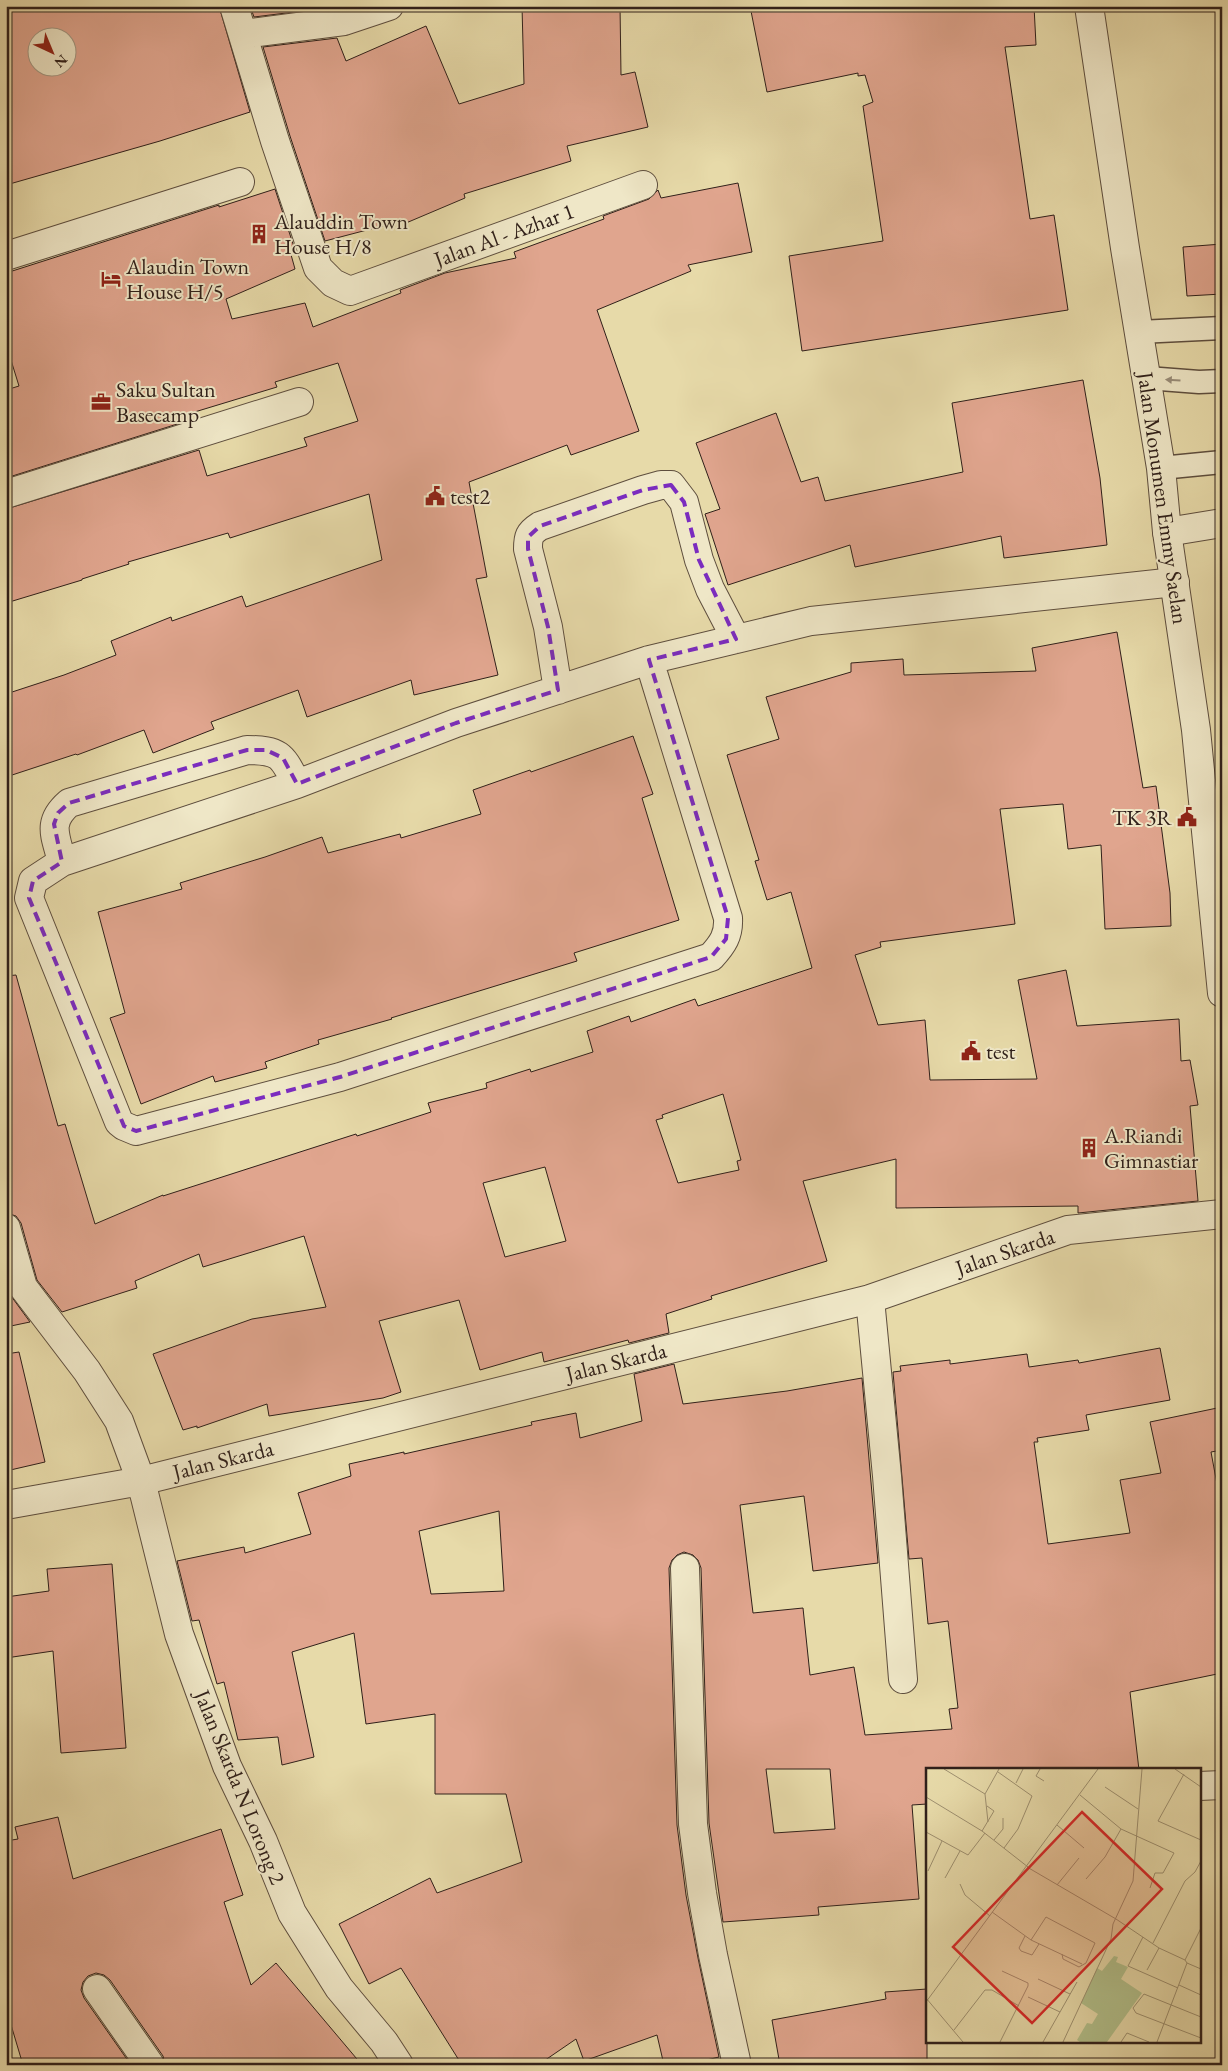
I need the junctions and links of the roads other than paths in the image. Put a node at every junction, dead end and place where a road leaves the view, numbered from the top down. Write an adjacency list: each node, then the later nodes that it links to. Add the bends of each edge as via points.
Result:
1 (234, 6): 4 (street, Jalan Al - Azhar 1)
2 (389, 6): 4 (street, via 344,21)
3 (1089, 6): 9 (street, Jalan Monumen Emmy Saelan)
4 (243, 34): 6 (street, Jalan Al - Azhar 1, via 318,268 333,283 350,291)
5 (240, 182): 7 (street)
6 (643, 185)
7 (6, 256)
8 (1222, 328): 9 (lane)
9 (1139, 332): 10 (street, Jalan Monumen Emmy Saelan)
10 (1147, 378): 11 (lane, one-way to 10); 14 (street, Jalan Monumen Emmy Saelan)
11 (1222, 381)
12 (299, 402): 15 (street)
13 (1222, 462): 14 (lane)
14 (1161, 468): 17 (street, Jalan Monumen Emmy Saelan)
15 (6, 494)
16 (1222, 523): 17 (street)
17 (1167, 532): 18 (street, Jalan Monumen Emmy Saelan)
18 (1175, 582): 19 (street, via 811,621); 24 (street, Jalan Monumen Emmy Saelan, via 1196,730)
19 (736, 639): 20 (street); 21 (street, via 710,589 684,502 671,485 643,490 540,526 531,531 528,538)
20 (650, 660): 21 (street); 23 (street, via 728,918 726,939 711,957 340,1077 132,1130 119,1122 29,898 32,881)
21 (558, 690): 22 (street, via 456,723)
22 (296, 784): 23 (street); 23 (street, via 283,758 266,750 247,750 69,803 58,813 54,824)
23 (62, 862)
24 (1222, 992)
25 (1222, 1214): 27 (street, Jalan Skarda, via 1068,1230)
26 (6, 1228): 28 (street, Jalan Skarda N Lorong 2, via 23,1287 119,1421)
27 (870, 1299): 28 (street, Jalan Skarda); 31 (street)
28 (141, 1481): 29 (street, Jalan Skarda); 36 (street, Jalan Skarda N Lorong 2, via 179,1634 227,1766 292,1913 339,1988)
29 (6, 1505)
30 (685, 1568): 37 (street, via 693,1824 707,1919)
31 (903, 1679)
32 (1222, 1784): 33 (street)
33 (1200, 1786)
34 (97, 1990): 35 (street)
35 (150, 2065)
36 (399, 2065)
37 (737, 2065)

